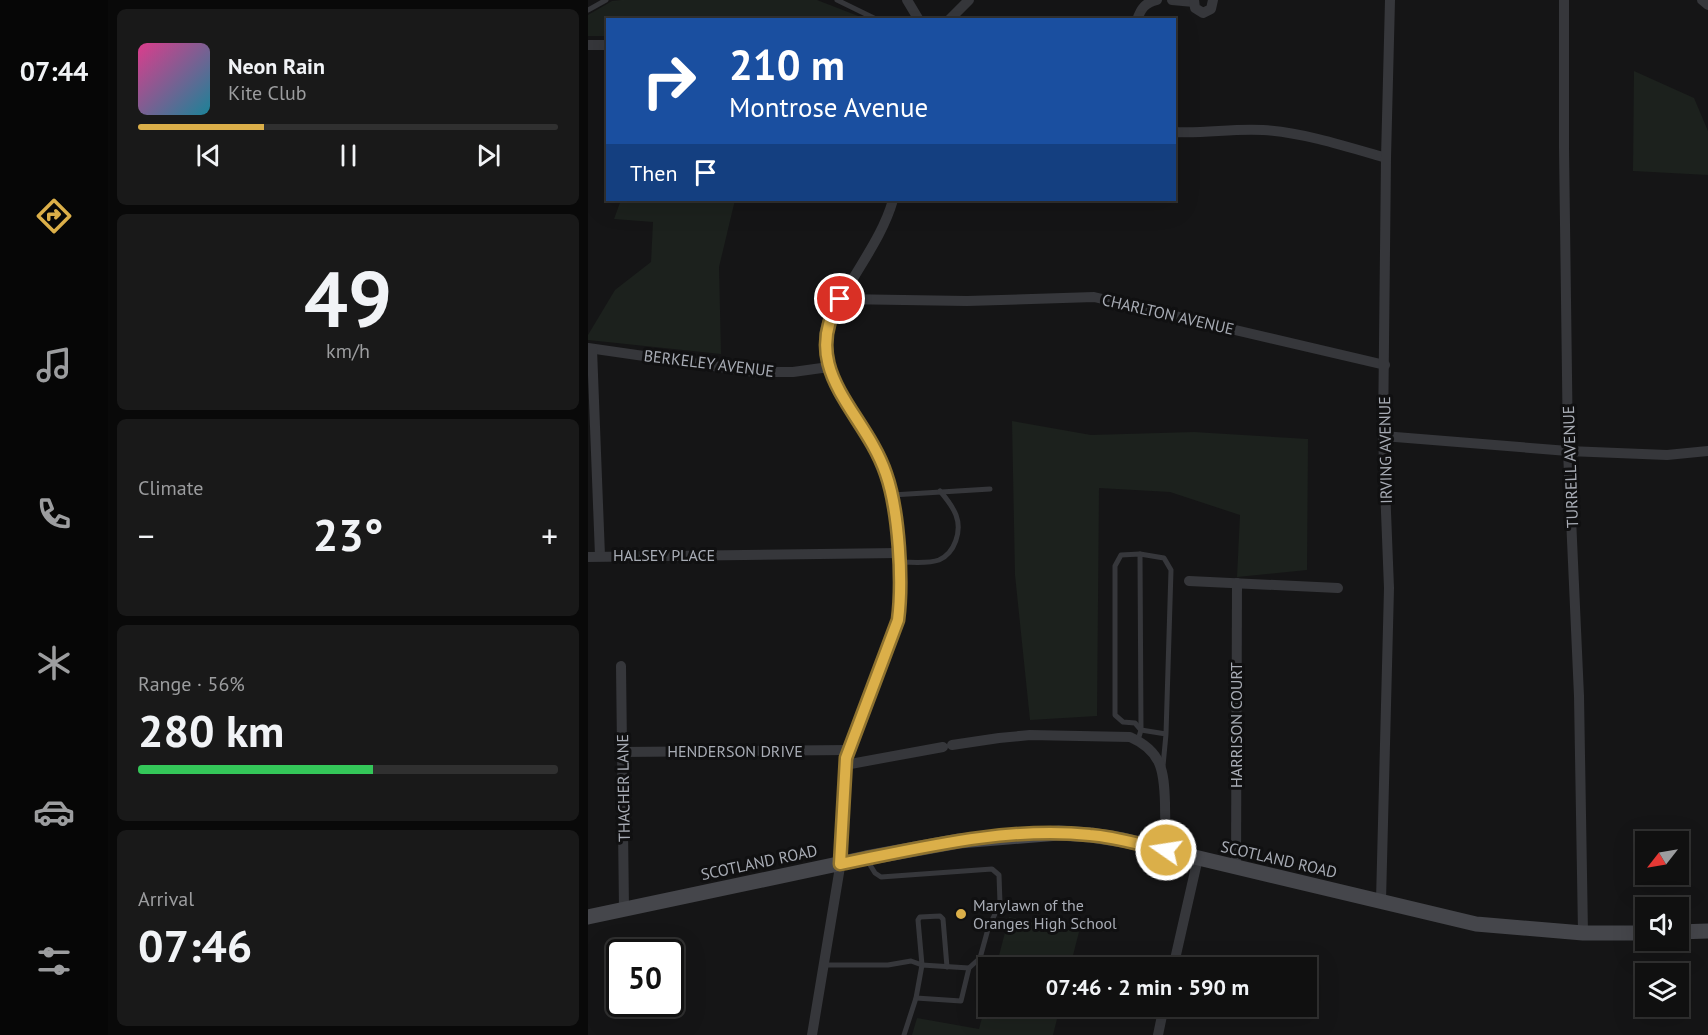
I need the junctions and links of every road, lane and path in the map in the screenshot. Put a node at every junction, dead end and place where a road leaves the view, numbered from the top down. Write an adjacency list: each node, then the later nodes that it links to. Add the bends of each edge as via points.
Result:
1 (606, 0): 13 (lane)
2 (837, 0): 14 (lane)
3 (907, 0): 15 (street)
4 (969, 0): 16 (street)
5 (1157, 0): 17 (street, via 1142,7)
6 (1172, 0): 11 (street)
7 (1213, 0): 11 (street, via 1211,9 1203,13)
8 (1390, 0): 21 (street, IRVING AVENUE)
9 (1564, 0): 28 (street, TURRELL AVENUE)
10 (1702, 0): 12 (street)
11 (1194, 1)
12 (1708, 5)
13 (588, 10)
14 (874, 18)
15 (918, 18)
16 (951, 18)
17 (1138, 18)
18 (588, 45): 19 (street)
19 (606, 45)
20 (1176, 132): 21 (street, via 1239,129 1286,132)
21 (1386, 158): 25 (street, IRVING AVENUE)
22 (893, 201): 23 (street, via 874,244)
23 (840, 299): 25 (street, CHARLTON AVENUE, via 1094,297); 26 (street, via 824,339)
24 (590, 349): 26 (street, BERKELEY AVENUE, via 755,372); 34 (street, HALSEY PLACE)
25 (1385, 365): 27 (street, IRVING AVENUE)
26 (829, 367): 32 (street, via 843,399 880,458)
27 (1383, 436): 28 (street); 52 (street, IRVING AVENUE, via 1389,588)
28 (1569, 451): 29 (street, via 1667,455); 57 (street, TURRELL AVENUE)
29 (1708, 451)
30 (990, 489): 31 (lane)
31 (940, 491): 32 (lane); 36 (lane, via 957,516 951,552 936,561)
32 (892, 495): 36 (street)
33 (1140, 554): 41 (lane, via 1164,558 1171,570); 42 (lane); 42 (lane, via 1121,555 1115,566 1115,715 1123,722 1135,723)
34 (600, 556): 35 (street); 36 (street, HALSEY PLACE)
35 (588, 557)
36 (899, 558): 43 (street, via 898,620)
37 (1189, 581): 38 (street)
38 (1237, 583): 39 (street); 51 (street, HARRISON COURT)
39 (1338, 588)
40 (621, 666): 44 (street, THACHER LANE)
41 (1166, 734): 42 (lane); 46 (lane)
42 (1140, 735): 45 (street, via 999,738); 46 (street)
43 (849, 750): 44 (street, HENDERSON DRIVE); 45 (street)
44 (622, 752): 53 (street, THACHER LANE)
45 (845, 765): 50 (street)
46 (1162, 768): 47 (street)
47 (1166, 850): 48 (main road, SCOTLAND ROAD, via 1091,835 1059,833 958,841); 49 (main road, SCOTLAND ROAD)
48 (866, 858): 50 (main road, SCOTLAND ROAD); 63 (lane, via 881,877 992,869 997,872 1000,903 980,958)
49 (1198, 858): 51 (main road, SCOTLAND ROAD); 59 (street)
50 (840, 864): 53 (main road, SCOTLAND ROAD); 60 (street)
51 (1236, 867): 52 (main road, SCOTLAND ROAD)
52 (1381, 900): 57 (main road, SCOTLAND ROAD, via 1476,924)
53 (624, 909): 54 (main road, SCOTLAND ROAD)
54 (588, 917)
55 (1708, 931): 56 (main road)
56 (1689, 932)
57 (1583, 933): 58 (main road, SCOTLAND ROAD)
58 (1635, 933)
59 (1176, 957)
60 (824, 965): 61 (lane, via 911,961); 66 (street)
61 (922, 965): 62 (lane); 62 (lane, via 918,920 940,916); 64 (lane)
62 (947, 967): 63 (lane)
63 (969, 968): 64 (lane, via 962,1001)
64 (916, 998): 67 (lane)
65 (1162, 1017): 68 (street)
66 (812, 1035)
67 (904, 1035)
68 (1158, 1035)

